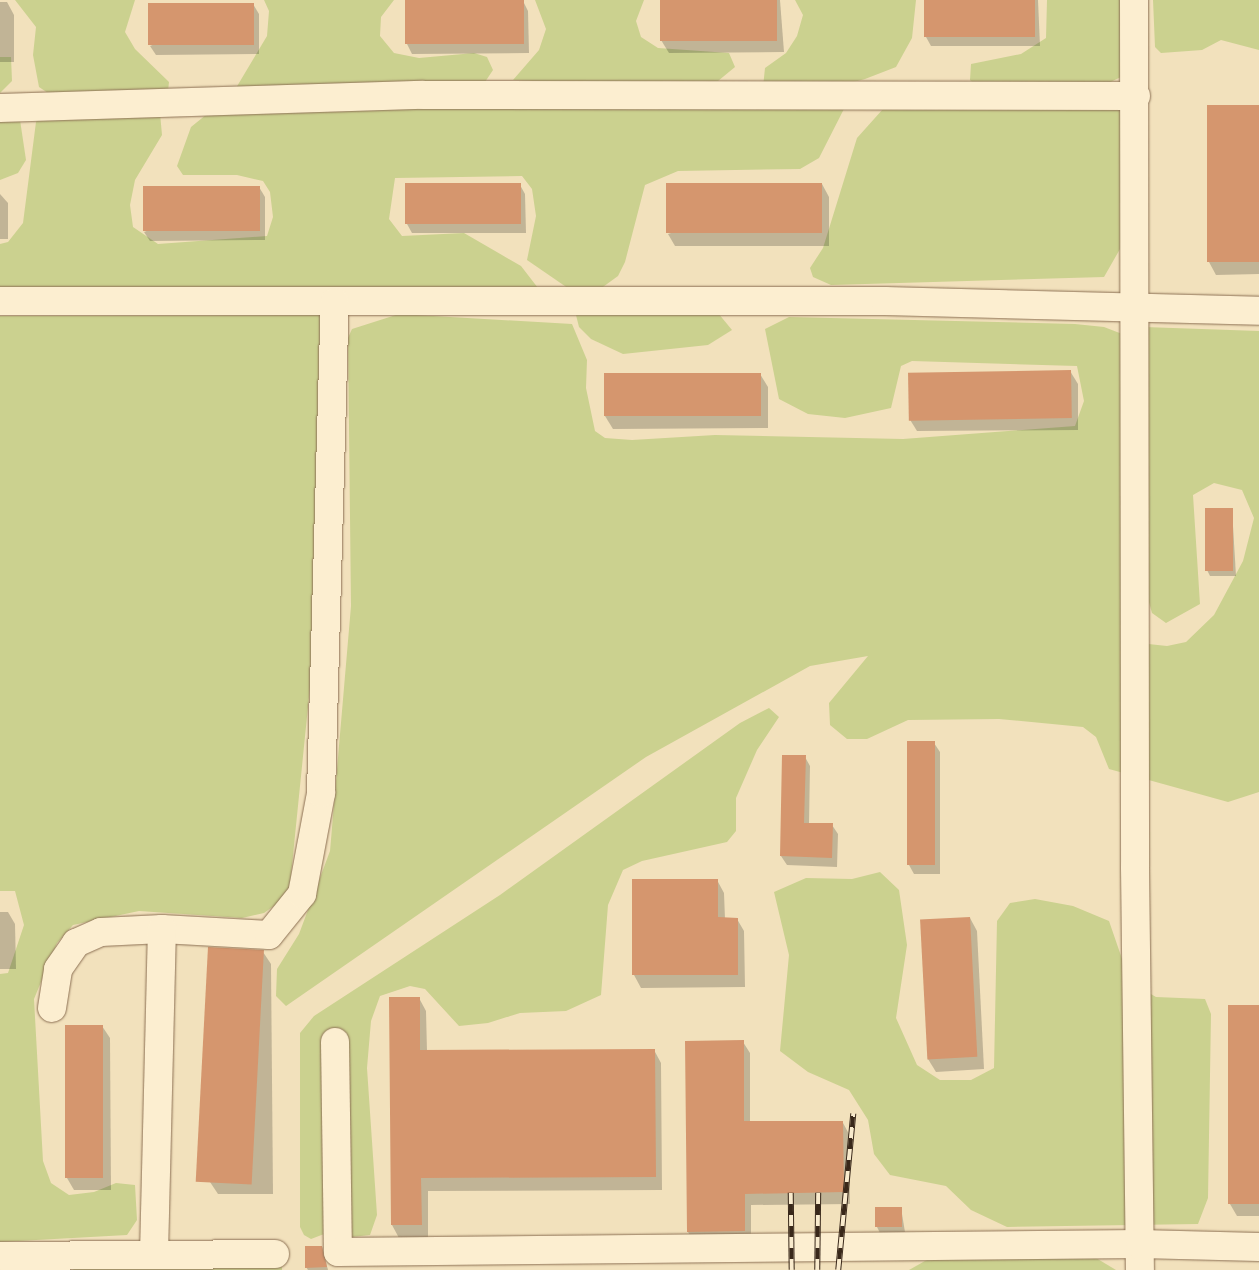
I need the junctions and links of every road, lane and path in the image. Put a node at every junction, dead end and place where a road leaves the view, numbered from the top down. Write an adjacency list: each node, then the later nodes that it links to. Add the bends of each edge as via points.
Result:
1 (1134, 0): 2 (lane)
2 (1136, 96): 3 (lane, via 423,95); 6 (lane)
3 (0, 108)
4 (0, 301): 5 (lane)
5 (335, 302): 6 (lane, via 886,302); 8 (lane, via 322,793 302,894 269,935)
6 (1137, 307): 7 (lane); 15 (lane, via 1135,867)
7 (1259, 311)
8 (162, 929): 9 (lane, via 101,932 76,942 58,969); 12 (lane)
9 (52, 1008)
10 (335, 1042): 16 (lane)
11 (1259, 1247): 15 (lane)
12 (154, 1254): 13 (lane); 14 (lane)
13 (274, 1254)
14 (0, 1256)
15 (1140, 1257): 16 (lane)
16 (338, 1261)

